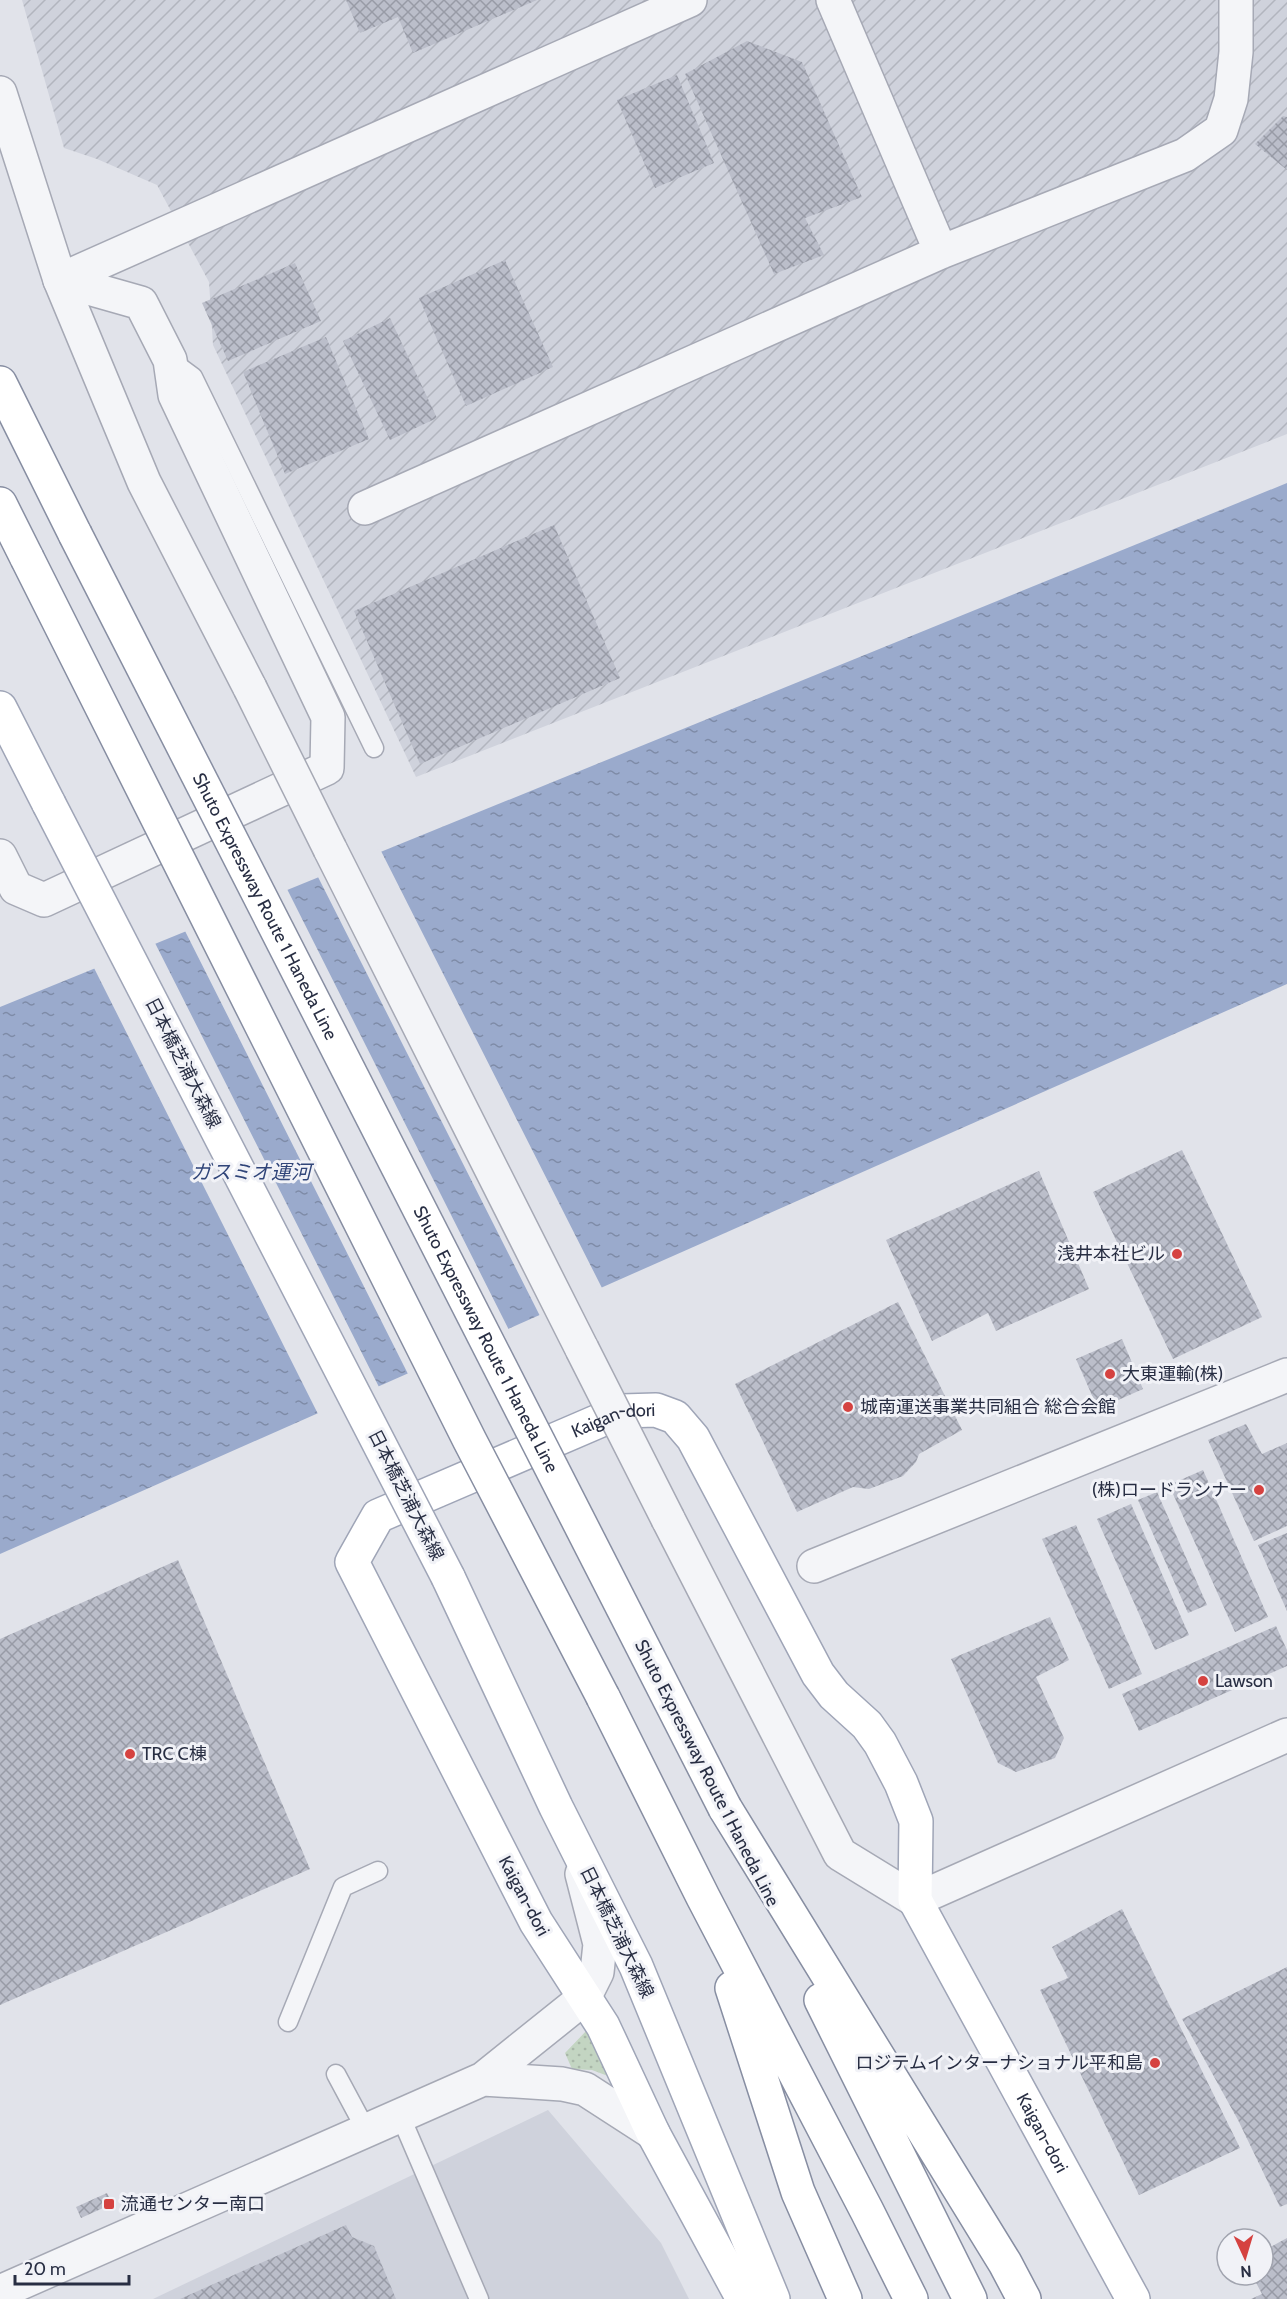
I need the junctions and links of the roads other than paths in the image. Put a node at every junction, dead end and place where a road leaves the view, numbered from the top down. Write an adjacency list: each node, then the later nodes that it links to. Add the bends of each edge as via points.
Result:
1 (690, 0): 6 (street)
2 (833, 0): 5 (street)
3 (1236, 0): 5 (street, via 1231,99 1221,130 1185,155)
4 (0, 93): 6 (street)
5 (941, 252): 10 (street)
6 (60, 280): 7 (street, via 141,303); 21 (street, bridge, via 144,482 840,1854)
7 (170, 360): 12 (lane, via 193,377); 13 (street, via 175,395 328,717 327,768 44,900 16,888)
8 (0, 383): 18 (main road, Shuto Expressway Route 1 Haneda Line, bridge, via 725,1808)
9 (0, 504): 20 (main road, bridge)
10 (365, 508)
11 (0, 708): 17 (main road, 日本橋芝浦大森線, bridge, via 448,1577)
12 (374, 748)
13 (0, 856)
14 (1287, 1375): 15 (street)
15 (814, 1566)
16 (1287, 1735): 21 (street)
17 (574, 1845): 22 (street, via 600,1944 597,1972); 32 (main road, 日本橋芝浦大森線, via 636,1966)
18 (760, 1869): 35 (main road, Shuto Expressway Route 1 Haneda Line); 36 (main road)
19 (378, 1871): 23 (lane, via 343,1887)
20 (703, 1898): 33 (main road, via 798,2192); 34 (main road)
21 (915, 1900): 22 (main road, Kaigan-dori, via 916,1821 880,1743 818,1674 693,1438 675,1417 656,1410 622,1411 378,1516 352,1562 536,1922); 37 (main road, Kaigan-dori)
22 (584, 1998): 25 (street); 28 (main road, Kaigan-dori, via 603,2026)
23 (288, 2022)
24 (336, 2074): 27 (lane)
25 (483, 2079): 26 (street); 28 (street, via 585,2089)
26 (400, 2115): 27 (street); 30 (lane)
27 (366, 2130): 29 (street)
28 (653, 2133): 31 (main road, Kaigan-dori)
29 (0, 2292)
30 (479, 2299)
31 (743, 2299)
32 (773, 2299)
33 (845, 2299)
34 (911, 2299)
35 (970, 2299)
36 (1024, 2299)
37 (1133, 2299)

